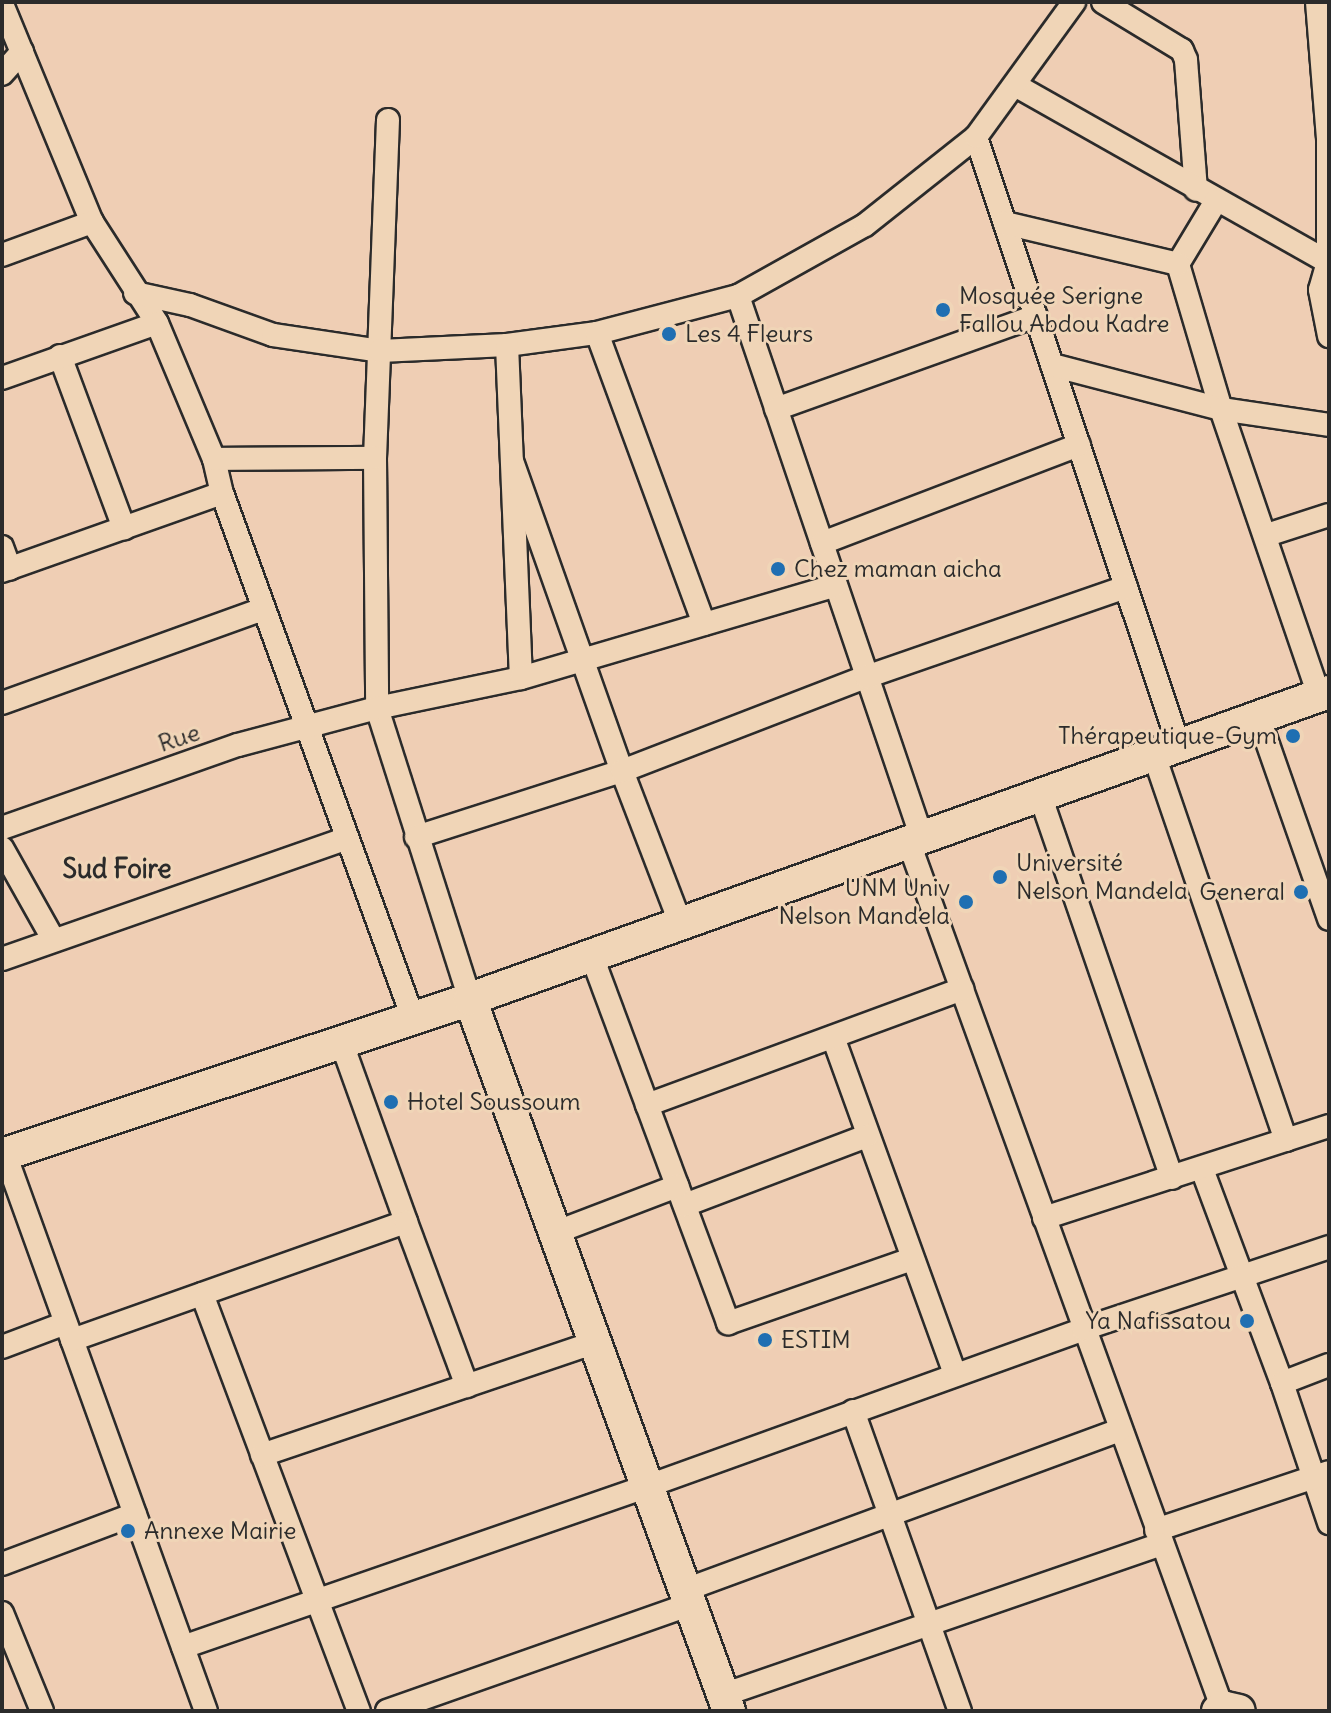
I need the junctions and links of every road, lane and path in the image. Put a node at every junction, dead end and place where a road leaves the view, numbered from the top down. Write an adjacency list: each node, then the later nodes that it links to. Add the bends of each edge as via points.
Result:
1 (1074, 2): 7 (street)
2 (1103, 2): 10 (street, via 1182,50)
3 (1317, 2): 15 (street, via 1328,138)
4 (2, 4): 5 (street)
5 (22, 52): 6 (street); 12 (street)
6 (2, 74)
7 (1015, 85): 9 (street); 10 (street)
8 (388, 120): 24 (street)
9 (976, 137): 13 (street); 18 (street, via 865,225)
10 (1196, 190): 11 (street)
11 (1216, 201): 15 (street); 16 (street)
12 (92, 222): 14 (street); 17 (street)
13 (1005, 223): 16 (street); 19 (street)
14 (2, 255)
15 (1329, 262): 22 (street, via 1320,290)
16 (1178, 264): 29 (street)
17 (135, 293): 20 (street); 24 (street, via 190,305 273,335)
18 (738, 296): 21 (street); 28 (street)
19 (1036, 316): 26 (street); 28 (street)
20 (157, 323): 25 (street); 33 (street)
21 (597, 333): 23 (street); 45 (street)
22 (1329, 336)
23 (507, 345): 24 (street); 34 (street)
24 (380, 351): 32 (street)
25 (60, 356): 27 (street); 37 (street)
26 (1052, 365): 29 (street); 31 (street)
27 (2, 378)
28 (776, 409): 39 (street)
29 (1221, 409): 30 (street); 38 (street)
30 (1329, 425)
31 (1079, 445): 39 (street); 43 (street)
32 (375, 458): 33 (street); 51 (street)
33 (214, 459): 35 (street)
34 (512, 461): 46 (street); 48 (street)
35 (222, 493): 37 (street); 44 (street)
36 (1329, 515): 38 (street)
37 (124, 528): 41 (street)
38 (1267, 535): 49 (street)
39 (822, 543): 42 (street)
40 (2, 547): 41 (street)
41 (6, 570)
42 (836, 585): 45 (street, Rue); 47 (street)
43 (1126, 587): 47 (street); 54 (street)
44 (263, 609): 50 (street); 53 (street)
45 (704, 624): 46 (street, Rue)
46 (584, 659): 48 (street, Rue); 55 (street)
47 (866, 677): 55 (street); 60 (street)
48 (521, 678): 51 (street, Rue)
49 (1324, 693): 52 (street)
50 (2, 703)
51 (377, 708): 53 (street, Rue); 58 (street)
52 (1258, 716): 54 (street); 62 (street)
53 (305, 727): 57 (street, Rue, via 163,770); 59 (street)
54 (1166, 750): 56 (street); 75 (street)
55 (622, 771): 58 (street); 63 (street)
56 (1040, 795): 60 (street); 78 (street)
57 (2, 828)
58 (416, 837): 68 (street)
59 (347, 838): 64 (street); 69 (street)
60 (915, 840): 63 (street); 67 (street)
61 (2, 848): 64 (street)
62 (1329, 919)
63 (680, 922): 65 (street)
64 (53, 939): 66 (street)
65 (591, 954): 68 (street); 72 (street)
66 (2, 959)
67 (962, 989): 70 (street); 80 (street)
68 (470, 999): 69 (street); 82 (street)
69 (413, 1018): 71 (street)
70 (833, 1037): 72 (street); 74 (street)
71 (341, 1041): 76 (street); 81 (street)
72 (647, 1105): 79 (street)
73 (1329, 1126): 75 (street)
74 (867, 1136): 79 (street); 84 (street)
75 (1286, 1140): 77 (street)
76 (3, 1154): 88 (street)
77 (1202, 1169): 78 (street); 85 (street)
78 (1172, 1178): 80 (street)
79 (681, 1196): 82 (street); 84 (street, via 728,1323)
80 (1044, 1218): 87 (street)
81 (406, 1222): 86 (street); 94 (street)
82 (554, 1233): 89 (street)
83 (1329, 1247): 85 (street)
84 (912, 1259): 92 (street)
85 (1244, 1276): 87 (street); 93 (street)
86 (202, 1294): 88 (street); 97 (street)
87 (1083, 1329): 92 (street); 96 (street)
88 (69, 1332): 90 (street); 100 (street)
89 (595, 1342): 94 (street); 99 (street)
90 (2, 1347)
91 (1329, 1365): 93 (street)
92 (955, 1374): 95 (street)
93 (1282, 1383): 98 (street)
94 (467, 1386): 97 (street)
95 (853, 1411): 99 (street); 101 (street)
96 (1120, 1430): 101 (street); 103 (street)
97 (262, 1455): 106 (street)
98 (1320, 1475): 102 (street); 103 (street)
99 (648, 1486): 105 (street); 106 (street)
100 (135, 1514): 104 (street); 109 (street)
101 (891, 1516): 105 (street); 108 (street)
102 (1329, 1523)
103 (1158, 1537): 108 (street); 111 (street)
104 (2, 1564)
105 (688, 1597): 110 (street); 115 (street)
106 (318, 1602): 109 (street); 114 (street)
107 (2, 1613): 112 (street)
108 (930, 1626): 110 (street); 116 (street)
109 (183, 1647): 113 (street)
110 (726, 1703)
111 (1226, 1710)
112 (42, 1711)
113 (206, 1711)
114 (359, 1711)
115 (387, 1711)
116 (960, 1711)

